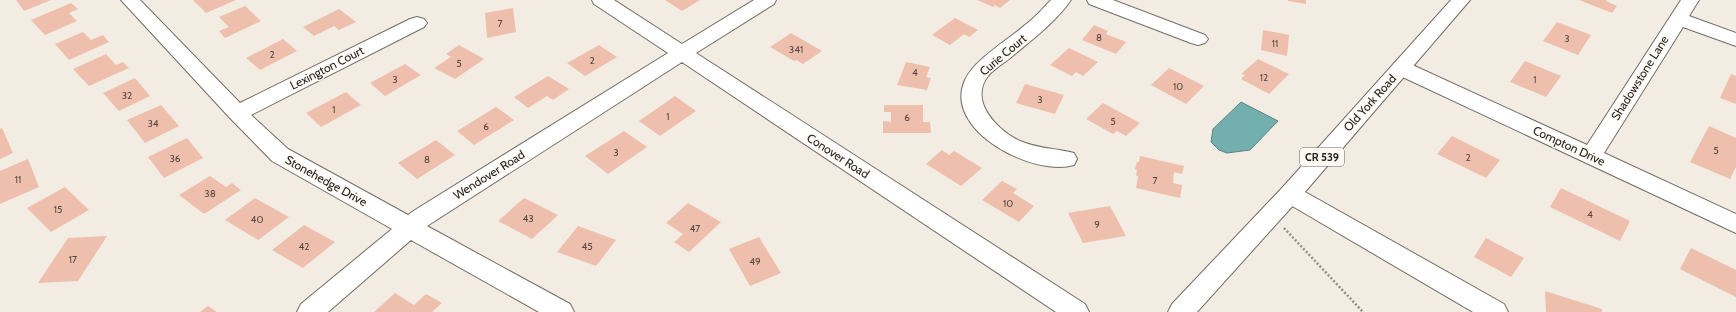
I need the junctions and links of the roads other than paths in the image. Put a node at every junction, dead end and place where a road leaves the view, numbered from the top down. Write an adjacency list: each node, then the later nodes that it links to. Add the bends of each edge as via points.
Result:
1 (132, 0): 14 (street, Stonehedge Drive)
2 (601, 0): 12 (street, Conover Road)
3 (767, 0): 12 (street, Wendover Road)
4 (1062, 0): 16 (street, Curie Court, via 1034,28 981,71 975,80 972,95 978,117 992,133 1034,155)
5 (1096, 0): 10 (street)
6 (1461, 0): 13 (street, Old York Road / CR 539)
7 (1690, 0): 8 (street, Shadowstone Lane)
8 (1678, 18): 11 (street); 15 (street, Shadowstone Lane)
9 (417, 23): 14 (street, Lexington Court)
10 (1198, 39)
11 (1736, 40)
12 (682, 54): 19 (street, Wendover Road); 22 (street, Conover Road)
13 (1401, 68): 15 (street, Compton Drive); 17 (street, Old York Road / CR 539)
14 (237, 113): 19 (street, Stonehedge Drive, via 280,155)
15 (1591, 156): 18 (street, Compton Drive)
16 (1066, 160)
17 (1290, 194): 23 (street, Old York Road / CR 539); 24 (street)
18 (1736, 224)
19 (409, 227): 20 (street, Wendover Road); 21 (street, Stonehedge Drive)
20 (310, 312)
21 (561, 312)
22 (1076, 312)
23 (1181, 312)
24 (1495, 312)

